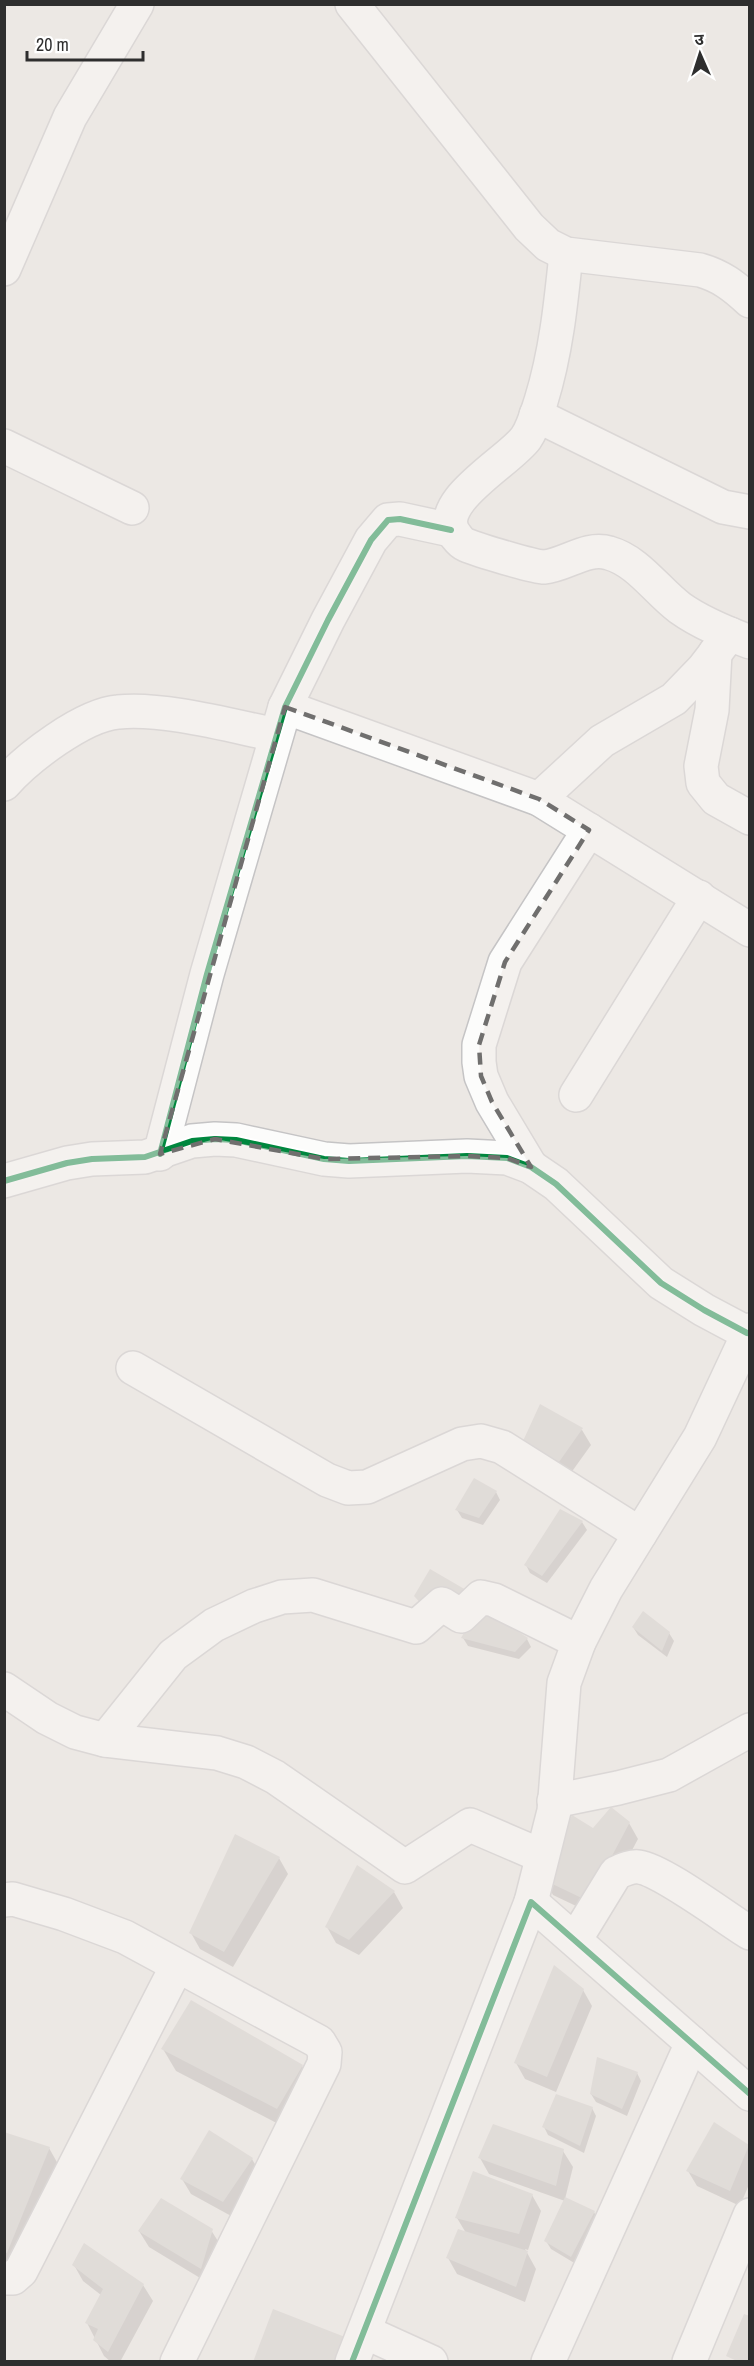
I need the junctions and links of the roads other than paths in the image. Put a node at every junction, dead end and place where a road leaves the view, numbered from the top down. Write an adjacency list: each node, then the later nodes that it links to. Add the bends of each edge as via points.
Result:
1 (137, 4): 4 (street, via 69,117)
2 (352, 4): 3 (street, via 530,227 548,245)
3 (566, 254): 5 (street, via 700,270 735,286); 6 (street, via 559,323)
4 (4, 268)
5 (750, 302)
6 (536, 415): 9 (street, via 723,507); 10 (street, via 526,439 460,499 449,517)
7 (4, 446): 8 (street)
8 (132, 508)
9 (750, 512)
10 (451, 530): 11 (street, via 462,544 542,567 595,551 609,553 639,571 680,608); 12 (street, via 388,520 371,540)
11 (731, 643): 14 (street, via 674,699 602,741); 15 (street, via 701,766 703,783 716,799)
12 (280, 721): 13 (street, via 136,711 101,715 81,724); 14 (street); 20 (street)
13 (4, 784)
14 (539, 799): 16 (street)
15 (750, 818)
16 (589, 830): 17 (street); 21 (street, via 505,962 479,1045 481,1076 492,1102)
17 (699, 897): 18 (street); 19 (street)
18 (750, 930)
19 (576, 1095)
20 (160, 1154): 21 (street, via 192,1141 215,1139 324,1159 467,1156 507,1158); 22 (street, via 67,1163)
21 (531, 1167): 23 (street, via 556,1184 661,1283)
22 (4, 1181)
23 (748, 1331): 25 (street, via 700,1437)
24 (133, 1368): 25 (street, via 327,1480 348,1488 367,1486 462,1444 481,1441 502,1447)
25 (640, 1534): 26 (street)
26 (579, 1641): 29 (street, via 481,1597 461,1616 442,1604 416,1627 313,1595 282,1597 214,1625 173,1655); 30 (street, via 564,1683)
27 (4, 1689): 29 (street, via 47,1718 75,1732)
28 (750, 1730): 30 (street, via 669,1775)
29 (105, 1740): 31 (street, via 217,1753 246,1762 275,1777 405,1867 470,1826)
30 (554, 1801): 31 (street)
31 (542, 1856): 33 (street)
32 (4, 1900): 36 (street, via 14,1899 87,1922)
33 (531, 1902): 35 (street); 41 (street)
34 (750, 1933): 35 (street, via 674,1884 639,1867 616,1873)
35 (575, 1940): 37 (street)
36 (177, 1966): 40 (street, via 21,2271 13,2278); 42 (street, via 319,2042 325,2052 324,2064)
37 (692, 2043): 38 (street); 44 (street)
38 (750, 2094)
39 (750, 2215): 45 (street)
40 (4, 2278)
41 (358, 2347): 43 (street)
42 (177, 2361)
43 (432, 2361)
44 (548, 2361)
45 (689, 2361)

